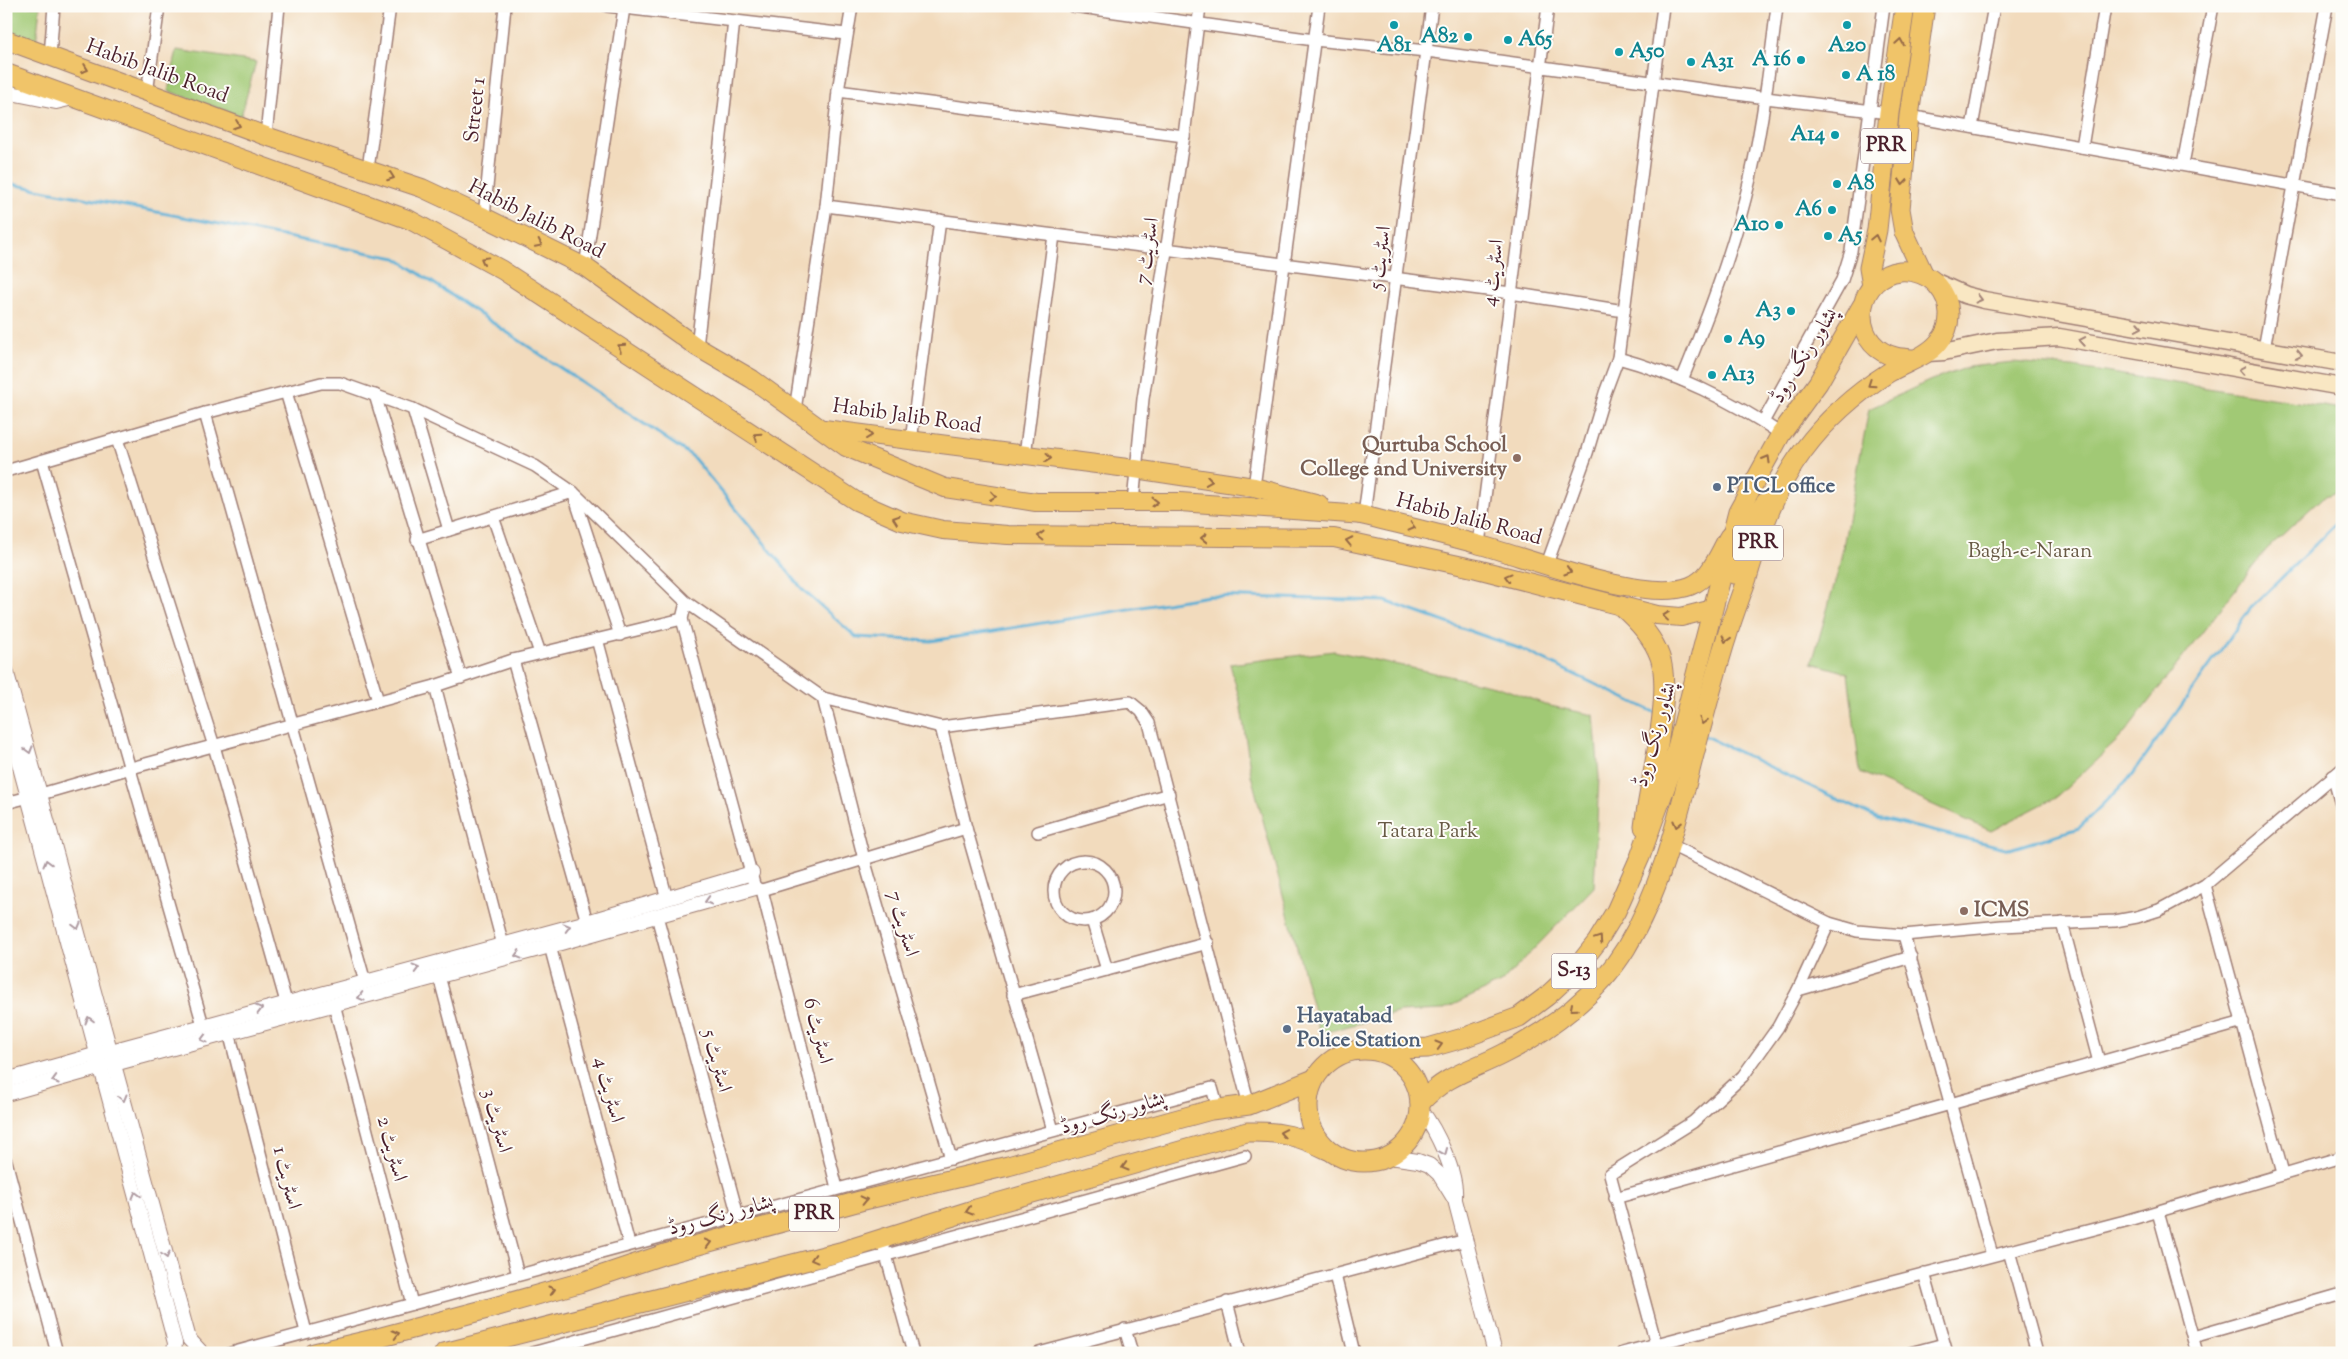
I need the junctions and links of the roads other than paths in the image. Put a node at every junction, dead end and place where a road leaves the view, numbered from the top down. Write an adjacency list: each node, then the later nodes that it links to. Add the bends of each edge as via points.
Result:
1 (54, 6): 29 (street)
2 (159, 6): 35 (street)
3 (279, 6): 41 (street)
4 (390, 6): 45 (street)
5 (505, 6): 49 (street, Street 1)
6 (607, 6): 22 (street)
7 (852, 6): 25 (street)
8 (1073, 6): 24 (street)
9 (1200, 6): 24 (street, اسٹریٹ 7)
10 (1319, 6): 27 (street)
11 (1432, 6): 28 (street, اسٹریٹ 5)
12 (1548, 6): 30 (street, اسٹریٹ 4)
13 (1663, 6): 32 (street)
14 (1777, 6): 37 (street)
15 (1884, 6): 38 (street)
16 (1905, 6): 38 (highway, PRR, one-way to 16)
17 (1925, 6): 39 (highway, PRR)
18 (1994, 6): 40 (street)
19 (2105, 6): 43 (street)
20 (2212, 6): 44 (street)
21 (2327, 6): 46 (street)
22 (624, 8): 23 (street); 54 (street)
23 (734, 21): 25 (street); 61 (street)
24 (1197, 22): 27 (street); 42 (street, اسٹریٹ 7)
25 (846, 34): 33 (street)
26 (6, 40): 29 (main road, Habib Jalib Road)
27 (1314, 40): 28 (street); 53 (street)
28 (1427, 51): 30 (street); 56 (street, اسٹریٹ 5)
29 (50, 56): 35 (main road, Habib Jalib Road, one-way to 35)
30 (1540, 66): 32 (street); 58 (street, اسٹریٹ 4)
31 (6, 73): 36 (main road)
32 (1653, 82): 37 (street); 60 (street)
33 (838, 91): 42 (street); 48 (street)
34 (6, 92): 36 (street, via 56,102)
35 (147, 93): 41 (main road, Habib Jalib Road, one-way to 41)
36 (73, 98): 91 (main road, one-way to 36, via 1008,535 944,530 902,521 856,502 502,270 410,220)
37 (1766, 98): 38 (street); 66 (street, via 1750,179 1731,250)
38 (1880, 111): 57 (highway, PRR, one-way to 38, via 1869,268 1877,230); 73 (street, via 1842,280)
39 (1909, 116): 40 (street); 55 (highway, PRR, one-way to 55, via 1900,209 1904,232)
40 (1972, 126): 43 (street)
41 (266, 136): 45 (main road, Habib Jalib Road)
42 (1184, 136): 52 (street, اسٹریٹ 7)
43 (2082, 148): 44 (street)
44 (2183, 164): 46 (street)
45 (368, 169): 49 (main road, Habib Jalib Road, one-way to 49, via 422,188)
46 (2294, 187): 47 (street); 62 (street)
47 (2342, 194)
48 (826, 206): 50 (street); 71 (street)
49 (484, 217): 54 (main road, Habib Jalib Road, one-way to 54)
50 (940, 220): 51 (street); 77 (street)
51 (1054, 235): 52 (street); 78 (street)
52 (1167, 250): 53 (street); 80 (street, اسٹریٹ 7, via 1142,399)
53 (1285, 266): 56 (street); 83 (street)
54 (586, 267): 61 (main road, Habib Jalib Road)
55 (1929, 278): 57 (highway, via 1902,271 1881,278); 62 (main road, one-way to 62, via 1984,300); 63 (highway, via 1947,300 1948,323 1939,343)
56 (1397, 280): 58 (street); 87 (street, اسٹریٹ 5)
57 (1872, 286): 59 (highway)
58 (1510, 294): 60 (street); 93 (street, اسٹریٹ 4)
59 (1862, 306): 63 (highway, via 1864,329 1877,348 1897,358); 75 (highway, پشاور رنگ روڈ / PRR, via 1822,376)
60 (1624, 311): 64 (street)
61 (697, 347): 71 (main road, Habib Jalib Road, via 752,379)
62 (2264, 349): 65 (main road, one-way to 65)
63 (1920, 356): 67 (main road, one-way to 63, via 2059,337 1990,342); 82 (highway, پشاور رنگ روڈ / PRR, one-way to 82, via 1867,387 1832,417 1803,450)
64 (1618, 358): 66 (street); 94 (street)
65 (2342, 363)
66 (1682, 380): 73 (street)
67 (2342, 388)
68 (286, 392): 69 (street, via 321,383 340,383); 72 (street); 107 (street)
69 (375, 395): 70 (street); 92 (street)
70 (413, 410): 84 (street, via 535,466); 89 (street)
71 (796, 410): 74 (main road, Habib Jalib Road)
72 (205, 413): 76 (street); 109 (street)
73 (1763, 422): 75 (street)
74 (821, 429): 77 (main road, Habib Jalib Road, one-way to 77); 85 (main road, one-way to 85, via 863,456 945,488 1036,502)
75 (1781, 434): 90 (highway, پشاور رنگ روڈ / PRR, one-way to 75, via 1745,498)
76 (117, 439): 79 (street); 111 (street)
77 (911, 441): 78 (main road, Habib Jalib Road)
78 (1025, 456): 80 (main road, Habib Jalib Road, one-way to 80)
79 (42, 460): 81 (street); 112 (street)
80 (1136, 469): 83 (main road, Habib Jalib Road, one-way to 83); 85 (street, اسٹریٹ 7)
81 (6, 471)
82 (1782, 484): 97 (highway, via 1749,527 1730,592); 113 (highway, پشاور رنگ روڈ / PRR, one-way to 113, via 1755,550 1716,673)
83 (1254, 487): 87 (main road, Habib Jalib Road)
84 (573, 492): 88 (street); 95 (street); 99 (street)
85 (1134, 502): 86 (main road, one-way to 86, via 1180,502)
86 (1314, 512): 87 (main road); 91 (main road)
87 (1364, 515): 93 (main road, Habib Jalib Road, one-way to 93)
88 (493, 516): 89 (street); 101 (street)
89 (449, 530): 92 (street)
90 (1731, 533): 94 (main road, Habib Jalib Road, one-way to 90, via 1621,585 1671,590 1690,586 1704,578); 97 (highway, پشاور رنگ روڈ / PRR)
91 (1316, 538): 96 (main road, one-way to 91, via 1477,569 1334,538)
92 (417, 540): 104 (street)
93 (1479, 544): 94 (main road, Habib Jalib Road)
94 (1547, 564)
95 (686, 602): 98 (street); 106 (street)
96 (1621, 606): 97 (main road, one-way to 96, via 1681,617); 113 (highway, via 1642,626 1661,659)
97 (1713, 608): 113 (highway, پشاور رنگ روڈ / PRR)
98 (682, 619): 99 (street); 123 (street, اسٹریٹ 6)
99 (620, 636): 100 (street)
100 (597, 640): 101 (street); 126 (street)
101 (540, 653): 102 (street)
102 (513, 660): 104 (street); 129 (street)
103 (6, 670): 108 (street)
104 (461, 678): 105 (street)
105 (435, 686): 107 (street); 134 (street)
106 (823, 698): 110 (street); 122 (street, اسٹریٹ 7)
107 (378, 700): 109 (street)
108 (11, 717): 116 (street)
109 (291, 724): 111 (street); 140 (street)
110 (941, 727): 115 (street, via 1130,702 1142,711 1149,723); 119 (street)
111 (214, 746): 112 (street); 143 (street)
112 (131, 768): 116 (street); 146 (street)
113 (1671, 771): 121 (highway, پشاور رنگ روڈ / S-13, one-way to 121); 148 (highway, پشاور رنگ روڈ / S-13, one-way to 113, via 1428,1048 1519,1017 1574,971 1616,912)
114 (2337, 772): 118 (street); 124 (street)
115 (1169, 794): 120 (street); 133 (street)
116 (35, 796): 117 (street); 149 (street)
117 (6, 803)
118 (2342, 808)
119 (966, 828): 122 (street); 142 (street)
120 (1038, 832)
121 (1672, 845): 130 (street); 156 (highway, پشاور رنگ روڈ / S-13, one-way to 156, via 1625,950 1589,994 1546,1029 1436,1087)
122 (864, 859): 125 (street); 163 (street, اسٹریٹ 7)
123 (752, 873): 125 (street, اسٹریٹ 6); 126 (street)
124 (2205, 885): 131 (street, via 2174,903 2136,917); 145 (street)
125 (758, 889): 127 (street, one-way to 127); 166 (street, اسٹریٹ 6)
126 (667, 899): 129 (street)
127 (657, 916): 135 (street); 170 (street, اسٹریٹ 5)
128 (1092, 920): 128 (street, via 1100,916 1112,901 1113,882 1101,866 1092,862 1073,863 1064,868 1054,885 1057,905 1063,913 1081,921); 138 (street)
129 (587, 922): 134 (street, one-way to 129)
130 (1828, 922): 132 (street, via 1857,931); 141 (street)
131 (2062, 923): 132 (street); 150 (street)
132 (1904, 935): 137 (street)
133 (1208, 943): 138 (street); 155 (street)
134 (503, 945): 136 (street)
135 (550, 946): 136 (street, one-way to 136); 172 (street, اسٹریٹ 4)
136 (479, 958): 139 (street); 140 (street, one-way to 136)
137 (1910, 958): 141 (street); 154 (street)
138 (1108, 970): 142 (street)
139 (439, 976): 144 (street, one-way to 144); 177 (street, اسٹریٹ 3)
140 (365, 982): 143 (street)
141 (1798, 990): 167 (street, via 1778,1027 1744,1076 1693,1122 1610,1174)
142 (1013, 995): 158 (street)
143 (286, 1002): 146 (street, one-way to 143)
144 (334, 1004): 147 (street); 181 (street, اسٹریٹ 2)
145 (2243, 1022): 150 (street); 165 (street)
146 (203, 1025): 149 (street)
147 (229, 1032): 149 (street, one-way to 149); 183 (street, اسٹریٹ 1)
148 (1373, 1050): 152 (highway, via 1345,1053 1322,1068); 156 (highway, via 1406,1068 1416,1084)
149 (106, 1059): 151 (street); 153 (street, one-way to 153); 189 (street, one-way to 149, via 175,1344); 190 (street, one-way to 190, via 189,1339)
150 (2099, 1062): 154 (street)
151 (7, 1076)
152 (1314, 1079): 155 (highway, پشاور رنگ روڈ / PRR); 159 (highway, via 1308,1109 1311,1125)
153 (6, 1094)
154 (1951, 1104): 167 (street); 175 (street)
155 (1249, 1105): 157 (highway, پشاور رنگ روڈ / PRR)
156 (1421, 1106): 161 (highway, via 1411,1137 1400,1151); 168 (street, one-way to 168, via 1449,1165 1456,1187)
157 (1218, 1109): 158 (street, via 1212,1088); 192 (highway, پشاور رنگ روڈ / PRR, one-way to 157, via 487,1309 665,1254 860,1201 1008,1166)
158 (1053, 1130): 163 (street)
159 (1328, 1150): 161 (highway, via 1358,1162); 173 (highway, PRR, one-way to 173, via 1294,1135 1247,1132 976,1209)
160 (1245, 1156): 173 (street)
161 (1390, 1157): 168 (street, via 1429,1165 1439,1174)
162 (2342, 1157): 165 (street)
163 (951, 1160): 166 (street)
164 (6, 1161): 188 (street)
165 (2283, 1173): 169 (street)
166 (838, 1188): 170 (street)
167 (1616, 1198): 185 (street)
168 (1455, 1200): 171 (street)
169 (2158, 1212): 174 (street); 184 (street)
170 (738, 1216): 172 (street)
171 (1466, 1240): 178 (street); 199 (street)
172 (629, 1244): 177 (street)
173 (884, 1247): 187 (highway, PRR, one-way to 187, via 840,1252); 193 (street); 194 (street)
174 (2009, 1251): 175 (street); 202 (street)
175 (1992, 1255): 176 (street)
176 (1924, 1273): 185 (street); 186 (street)
177 (518, 1275): 181 (street)
178 (1335, 1275): 180 (street); 198 (street)
179 (2342, 1294): 184 (street)
180 (1228, 1302): 182 (street); 197 (street)
181 (412, 1304): 183 (street)
182 (1125, 1329): 195 (street); 196 (street)
183 (306, 1332): 191 (street)
184 (2192, 1337): 203 (street)
185 (1656, 1344): 200 (street)
186 (1945, 1348): 201 (street)
187 (449, 1352)
188 (57, 1353)
189 (174, 1353)
190 (202, 1353)
191 (230, 1353)
192 (314, 1353)
193 (532, 1353)
194 (913, 1353)
195 (1039, 1353)
196 (1132, 1353)
197 (1240, 1353)
198 (1354, 1353)
199 (1495, 1353)
200 (1622, 1353)
201 (1910, 1353)
202 (2036, 1353)
203 (2197, 1353)

